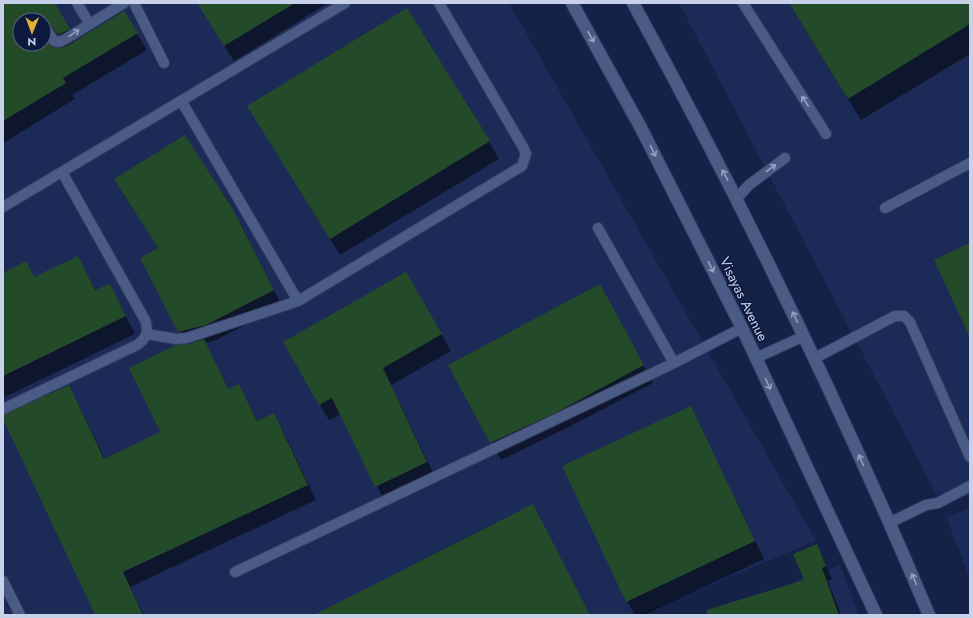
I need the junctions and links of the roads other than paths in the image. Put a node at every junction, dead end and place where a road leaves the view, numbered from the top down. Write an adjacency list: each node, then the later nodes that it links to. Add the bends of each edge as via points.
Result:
1 (77, 3): 9 (lane)
2 (124, 3): 9 (lane)
3 (134, 3): 11 (lane)
4 (345, 3): 12 (lane)
5 (439, 3): 21 (lane, via 523,147 525,160 517,171)
6 (572, 3): 22 (main road, Visayas Avenue, one-way to 22, via 641,128)
7 (633, 3): 17 (main road, one-way to 7)
8 (743, 3): 13 (lane, one-way to 8)
9 (89, 23): 10 (lane, one-way to 9, via 58,42 64,40)
10 (52, 38)
11 (164, 63)
12 (182, 102): 16 (lane); 21 (lane)
13 (826, 134)
14 (785, 158): 17 (lane, one-way to 14)
15 (970, 163): 19 (lane)
16 (62, 172): 18 (lane); 23 (lane, via 145,320)
17 (736, 198): 24 (main road, one-way to 17)
18 (3, 207)
19 (885, 208)
20 (598, 228): 27 (lane)
21 (298, 301): 23 (lane, via 187,338 176,339)
22 (742, 328): 25 (main road, Visayas Avenue); 27 (lane)
23 (147, 334): 28 (lane, via 137,345)
24 (804, 336): 25 (lane); 26 (main road)
25 (756, 358): 35 (main road, Visayas Avenue, one-way to 35)
26 (815, 358): 29 (lane, via 895,316 904,316 910,322); 31 (main road, one-way to 26)
27 (674, 363): 32 (lane)
28 (3, 409)
29 (970, 457)
30 (970, 486): 31 (lane, via 938,503 926,505)
31 (889, 523): 36 (main road, one-way to 31)
32 (235, 572)
33 (3, 581): 34 (lane)
34 (20, 615)
35 (876, 615)
36 (929, 615)

